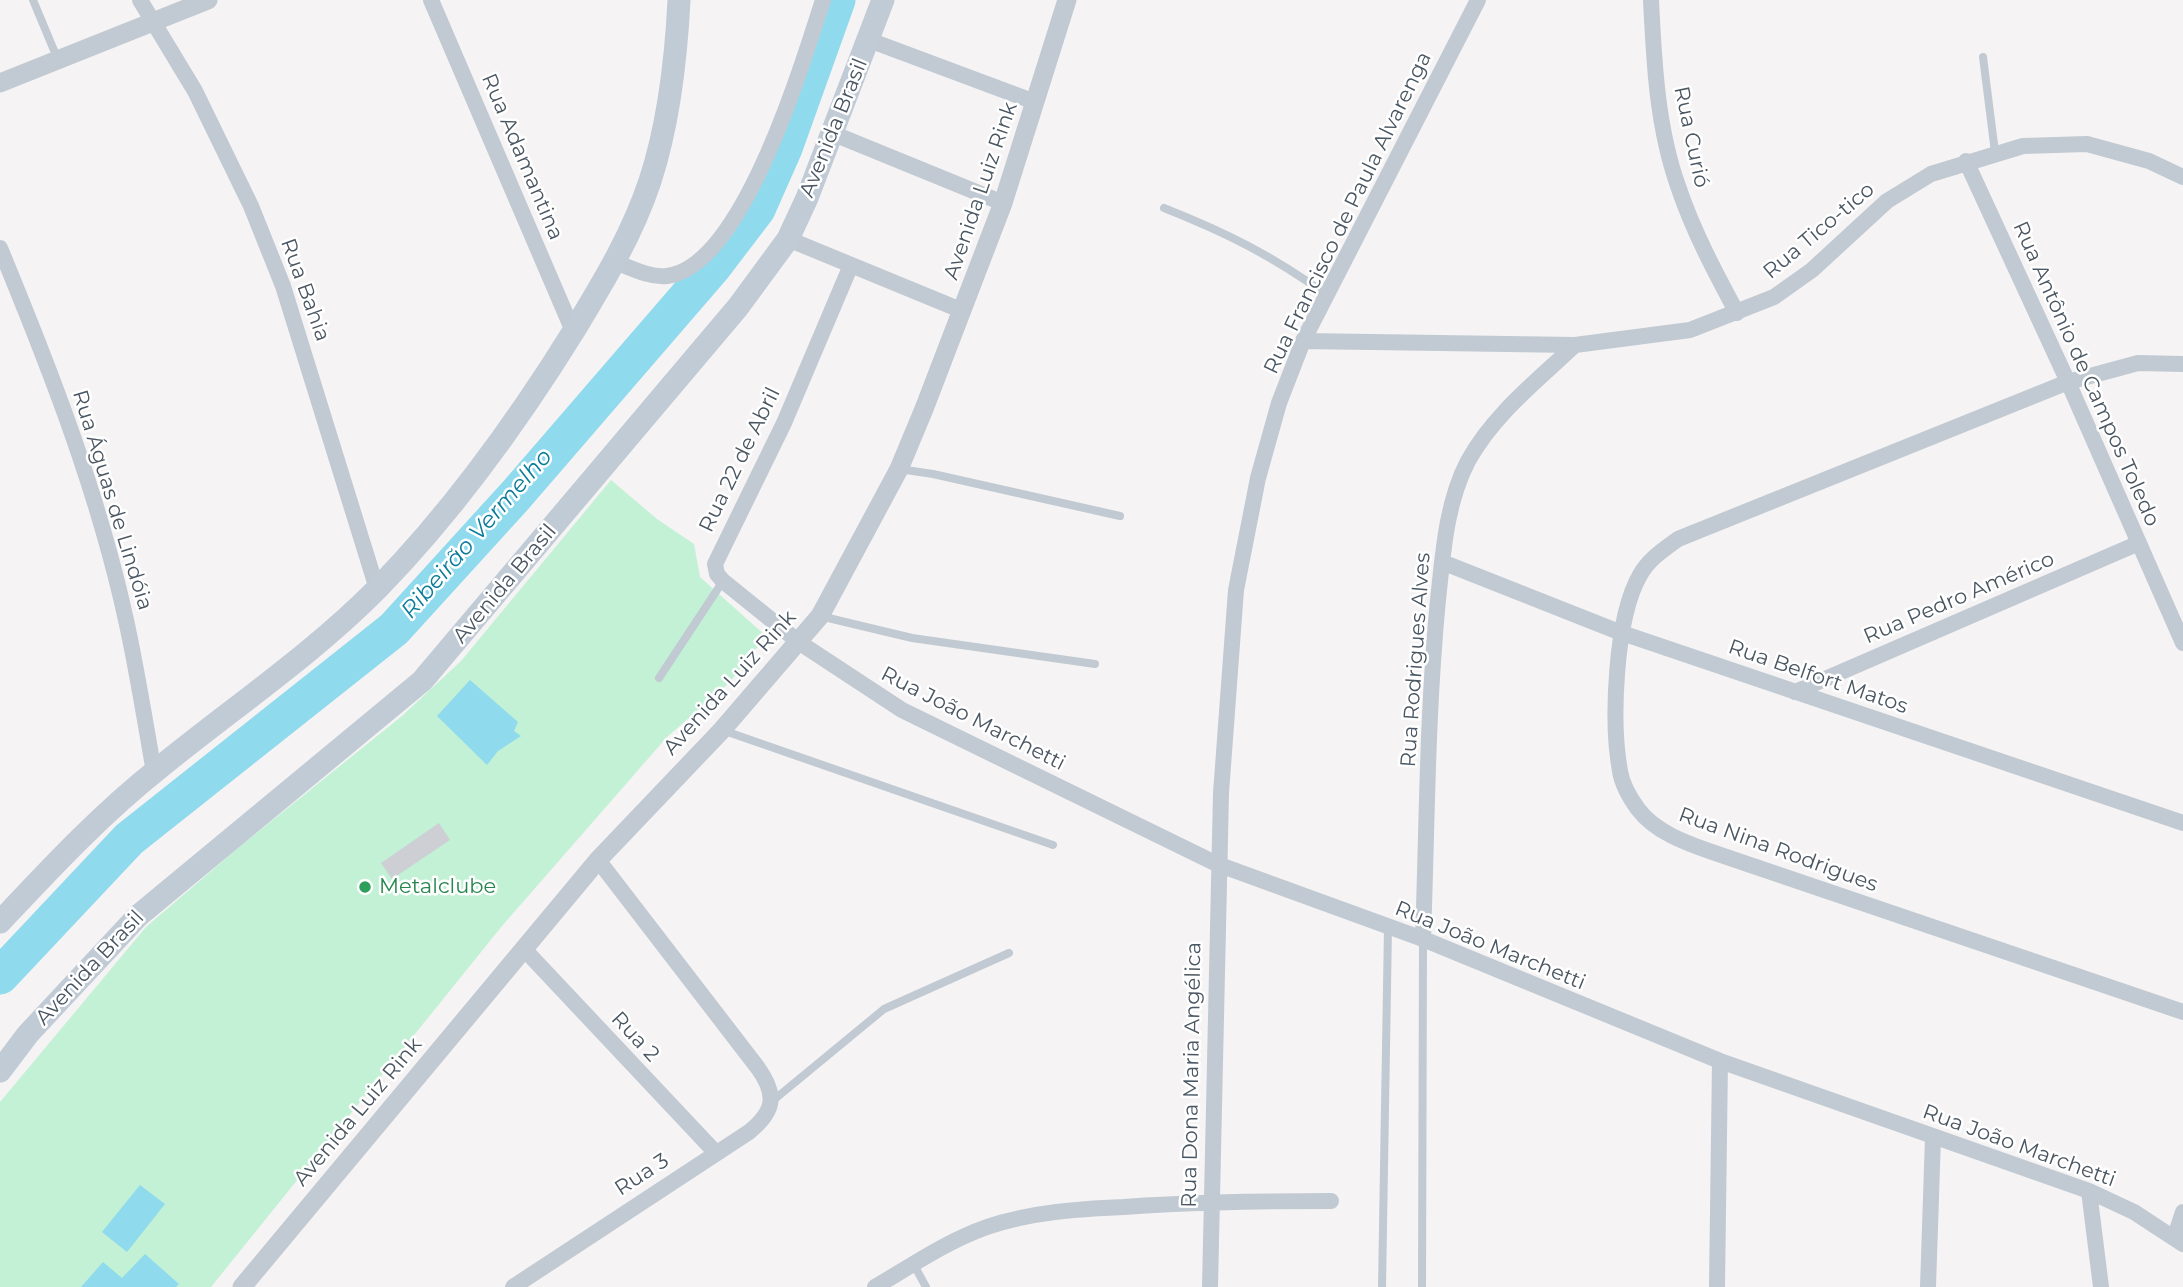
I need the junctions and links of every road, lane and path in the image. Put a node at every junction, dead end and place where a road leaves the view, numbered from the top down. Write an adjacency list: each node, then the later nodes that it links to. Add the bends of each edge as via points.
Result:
1 (33, 0): 14 (lane)
2 (140, 0): 11 (street, Rua Bahia)
3 (208, 0): 11 (street)
4 (431, 0): 30 (street, Rua Adamantina)
5 (679, 0): 25 (main road, via 669,103 657,159)
6 (823, 0): 25 (street, via 785,115 761,169 717,243 687,269 667,276)
7 (883, 0): 12 (main road, Avenida Brasil)
8 (1067, 0): 16 (street, Avenida Luiz Rink)
9 (1478, 0): 27 (street, Rua Francisco de Paula Alvarenga)
10 (1651, 0): 29 (street, Rua Curió, via 1664,129 1677,184 1708,259)
11 (152, 23): 14 (street); 40 (street, Rua Bahia, via 214,127 283,286)
12 (869, 40): 16 (street); 17 (main road, Avenida Brasil)
13 (1983, 57): 18 (lane)
14 (58, 60): 15 (street)
15 (0, 83)
16 (1035, 102): 21 (street, Avenida Luiz Rink)
17 (834, 134): 21 (street); 23 (main road, Avenida Brasil)
18 (1995, 152): 19 (street, Rua Tico-tico); 20 (street, Rua Tico-tico, via 2054,143 2087,144 2149,161)
19 (1966, 161): 29 (street, Rua Tico-tico, via 1907,188 1812,270 1774,297); 34 (street, Rua Antônio de Campos Toledo)
20 (2183, 177)
21 (1003, 203): 28 (street, Avenida Luiz Rink)
22 (1164, 208): 27 (lane, via 1279,260)
23 (788, 239): 26 (street); 61 (main road, Avenida Brasil, via 738,307 422,681 138,916)
24 (0, 248): 49 (street, Rua Águas de Lindóia, via 48,363 100,523 126,619)
25 (615, 262): 30 (main road)
26 (851, 265): 28 (street); 39 (street, Rua 22 de Abril, via 784,423 718,554 715,568)
27 (1327, 295): 31 (street, Rua Francisco de Paula Alvarenga)
28 (963, 311): 35 (street, Avenida Luiz Rink)
29 (1737, 313): 32 (street, Rua Tico-tico, via 1680,332)
30 (573, 331): 40 (main road, via 543,382 449,509)
31 (1303, 341): 32 (street, Rua Tico-tico); 53 (street, Rua Francisco de Paula Alvarenga, via 1258,478 1236,590)
32 (1575, 345): 38 (street, Rua Rodrigues Alves, via 1513,402 1467,463 1455,494)
33 (2183, 364): 34 (street, Rua Nina Rodrigues, via 2138,363)
34 (2068, 382): 37 (street, Rua Antônio de Campos Toledo); 42 (street, Rua Nina Rodrigues, via 1678,539 1655,555 1639,576)
35 (899, 469): 36 (lane); 41 (street, Avenida Luiz Rink)
36 (1119, 516)
37 (2139, 544): 44 (street, Rua Antônio de Campos Toledo); 47 (street, Rua Pedro Américo)
38 (1442, 562): 42 (street, Rua Belfort Matos); 56 (street, Rua Rodrigues Alves, via 1433,648)
39 (723, 581): 43 (street); 46 (lane)
40 (376, 590): 49 (main road)
41 (820, 616): 43 (street, Avenida Luiz Rink); 45 (lane, via 912,638)
42 (1619, 632): 47 (street, Rua Belfort Matos); 59 (street, Rua Nina Rodrigues, via 1620,772 1632,800 1654,825 1712,852)
43 (800, 643): 48 (street, Avenida Luiz Rink); 53 (street, Rua João Marchetti, via 902,710)
44 (2183, 643)
45 (1095, 664)
46 (659, 678)
47 (1795, 692): 50 (street, Rua Belfort Matos)
48 (722, 730): 51 (lane); 52 (street, Avenida Luiz Rink)
49 (154, 772): 54 (main road)
50 (2183, 823)
51 (1053, 845)
52 (597, 860): 57 (street, Avenida Luiz Rink); 62 (street, via 769,1084)
53 (1217, 864): 55 (street, Rua João Marchetti); 66 (street, Rua Dona Maria Angélica)
54 (0, 922)
55 (1388, 928): 56 (street, Rua João Marchetti); 76 (lane)
56 (1423, 939): 60 (street, Rua João Marchetti); 77 (lane)
57 (524, 949): 64 (street, Rua 2); 71 (street, Avenida Luiz Rink)
58 (1009, 953): 62 (lane, via 884,1009)
59 (2183, 1012)
60 (1720, 1061): 63 (street, Rua João Marchetti); 78 (street)
61 (0, 1070)
62 (770, 1103): 64 (street, Rua 3, via 764,1119)
63 (1933, 1137): 65 (street, Rua João Marchetti); 79 (street)
64 (716, 1153): 72 (street, Rua 3)
65 (2089, 1191): 69 (street, Rua João Marchetti); 80 (street)
66 (1210, 1201): 67 (street); 70 (street, via 1068,1210 1025,1218 968,1235); 75 (street, Rua Dona Maria Angélica)
67 (1331, 1201)
68 (2183, 1212): 69 (street)
69 (2179, 1240)
70 (914, 1265): 73 (street); 74 (lane)
71 (242, 1287)
72 (513, 1287)
73 (875, 1287)
74 (926, 1287)
75 (1210, 1287)
76 (1381, 1287)
77 (1422, 1287)
78 (1717, 1287)
79 (1928, 1287)
80 (2101, 1287)

